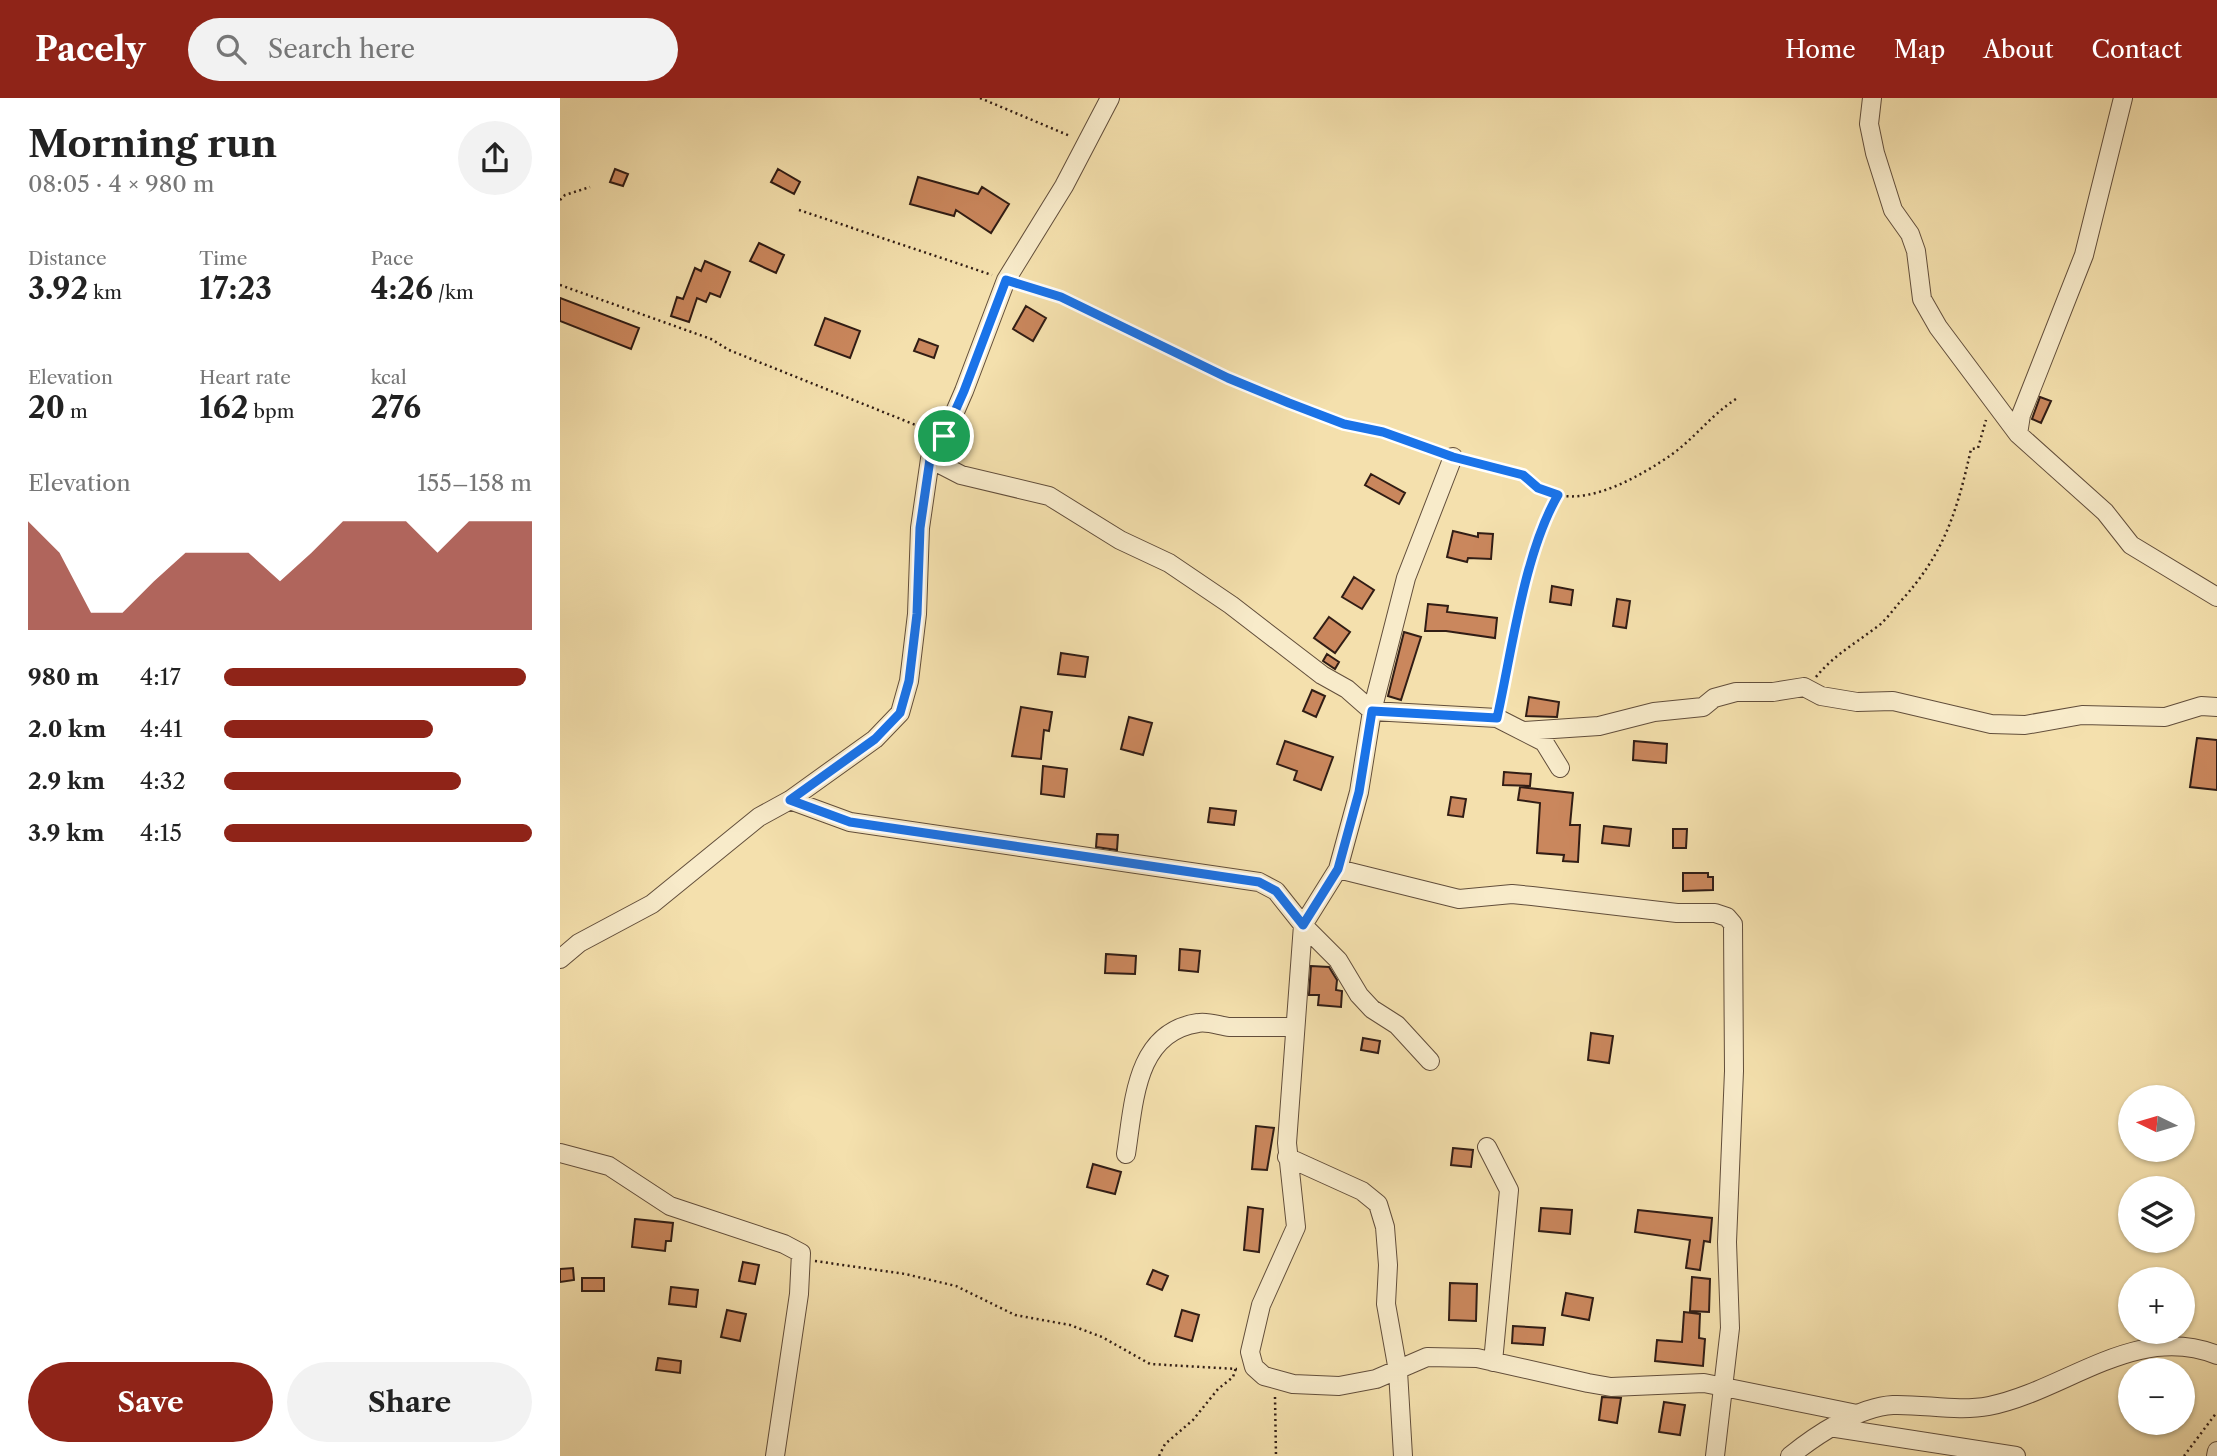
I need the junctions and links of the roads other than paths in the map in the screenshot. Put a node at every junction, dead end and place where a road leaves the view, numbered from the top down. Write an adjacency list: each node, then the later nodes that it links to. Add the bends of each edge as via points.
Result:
1 (1110, 98): 6 (street, via 1064,186 1006,280 944,436)
2 (1872, 98): 4 (street, via 1869,124 1875,153 1893,210 1916,251 1922,299)
3 (2123, 98): 4 (street, via 2084,255 2021,415)
4 (2018, 434): 7 (street, via 2105,512 2131,545)
5 (1453, 457): 9 (street, via 1406,578)
6 (930, 459): 9 (street, via 961,475 1049,496 1120,540 1168,563); 12 (street, via 920,528 916,628 900,713 875,739)
7 (2217, 597)
8 (2217, 707): 10 (street, via 2201,706 2165,717 2082,715 2003,724 1893,701 1821,696 1804,687 1736,692 1714,698 1703,708 1654,712 1599,726)
9 (1372, 711): 10 (street, via 1497,718); 13 (street, via 1359,792)
10 (1522, 731): 11 (street, via 1544,742)
11 (1560, 768)
12 (790, 800): 14 (street, via 850,822 1259,882 1276,891); 15 (street, via 759,817 652,904 579,943)
13 (1338, 869): 14 (street); 25 (street, via 1458,899 1512,894 1727,916 1733,924 1734,1072 1727,1242 1730,1328)
14 (1303, 925): 16 (street); 17 (street, via 1338,960 1372,1009 1397,1025)
15 (560, 959)
16 (1295, 1027): 20 (street, via 1228,1027 1200,1022 1174,1029 1155,1044 1139,1077); 21 (street)
17 (1430, 1061)
18 (1488, 1147): 23 (street, via 1509,1190)
19 (560, 1153): 29 (street, via 608,1166 670,1206 801,1252)
20 (1126, 1154)
21 (1287, 1157): 24 (street, via 1362,1191 1378,1205 1385,1227 1386,1304); 24 (street, via 1296,1227 1261,1305 1250,1352 1254,1367 1264,1376 1293,1384 1339,1386)
22 (2217, 1355): 26 (street, via 2181,1346 2148,1348 2117,1355 1987,1406 1895,1405)
23 (1493, 1362): 24 (street, via 1427,1357); 25 (street, via 1611,1387 1704,1383)
24 (1398, 1371): 30 (street)
25 (1722, 1388): 26 (street); 31 (street)
26 (1857, 1414): 27 (street)
27 (1836, 1428): 32 (street, via 1815,1435); 33 (street)
28 (2217, 1451): 34 (street)
29 (775, 1456)
30 (1404, 1456)
31 (1715, 1456)
32 (1790, 1456)
33 (2016, 1456)
34 (2216, 1456)

